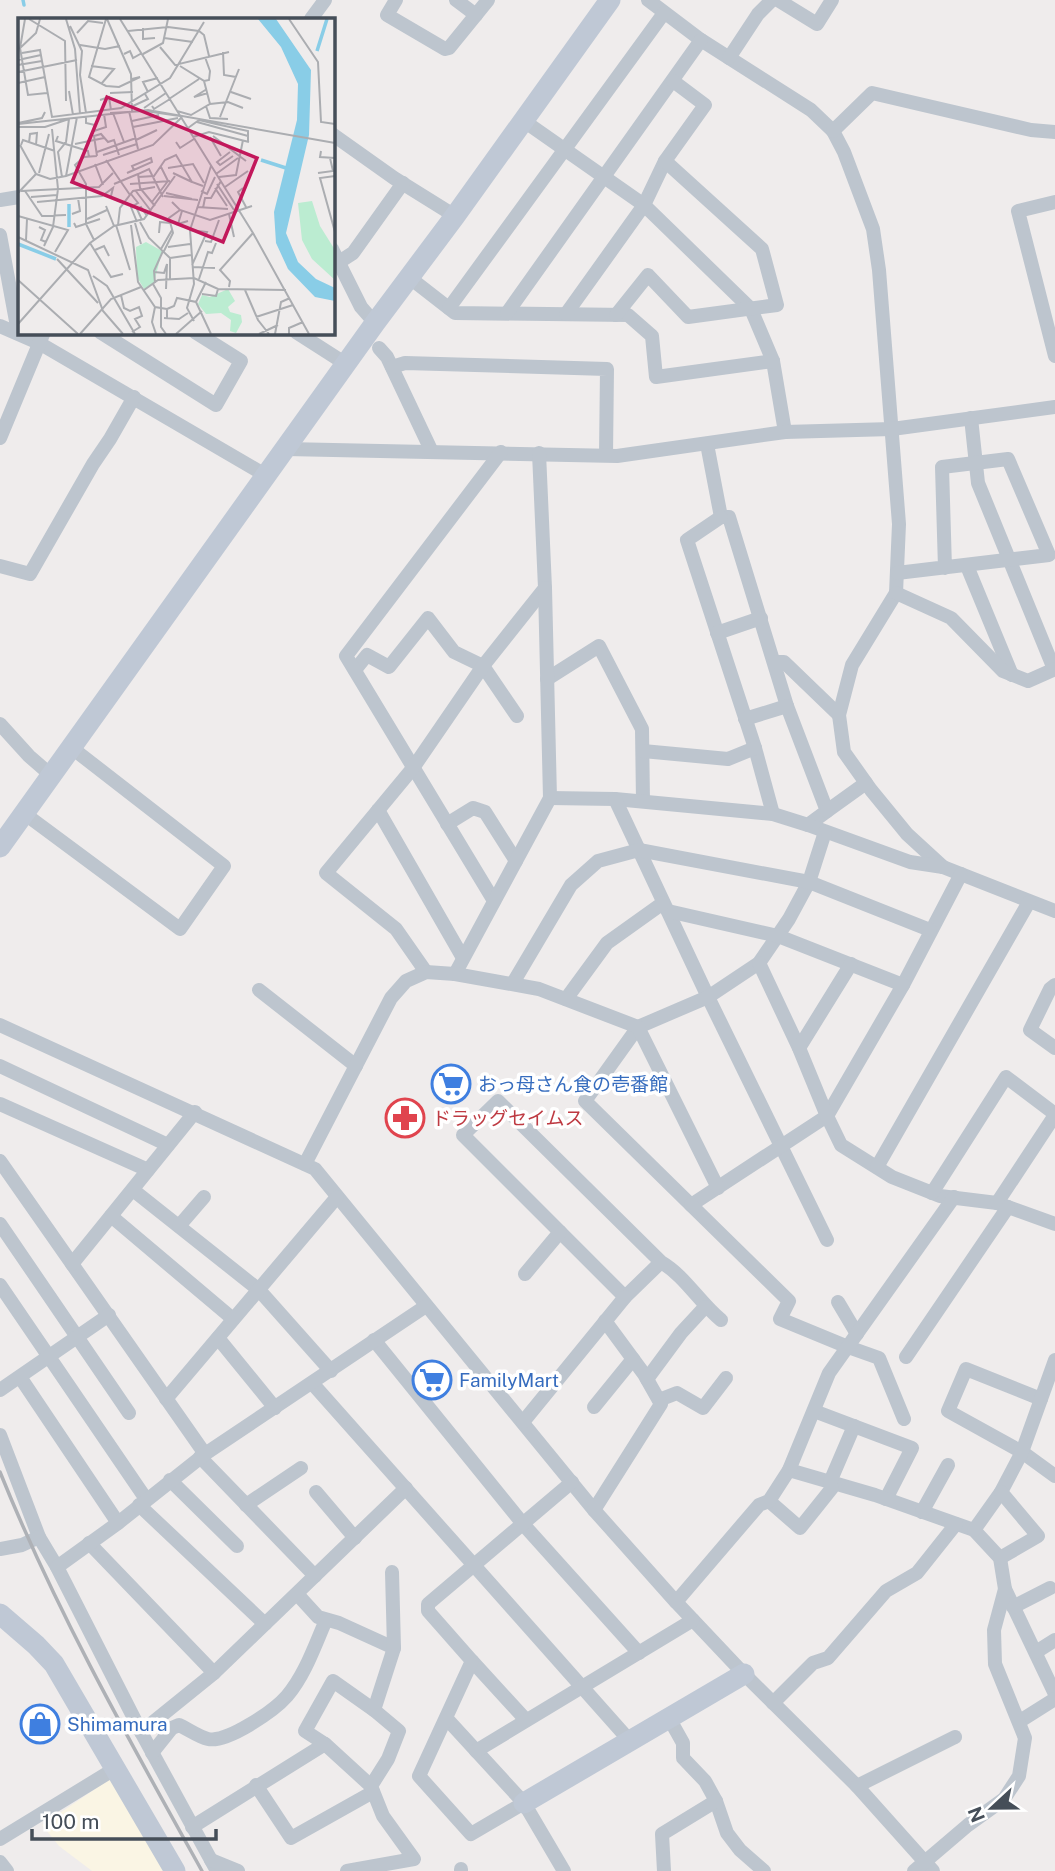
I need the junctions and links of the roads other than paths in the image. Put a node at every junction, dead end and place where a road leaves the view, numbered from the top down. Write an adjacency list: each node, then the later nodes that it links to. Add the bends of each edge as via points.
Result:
1 (325, 0): 12 (street)
2 (396, 0): 11 (street, via 387,16 445,49)
3 (456, 0): 11 (street)
4 (488, 0): 11 (street)
5 (610, 0): 16 (street)
6 (648, 0): 10 (street)
7 (772, 0): 14 (street)
8 (778, 0): 9 (street, via 817,24)
9 (832, 0)
10 (664, 13): 13 (street); 20 (street)
11 (476, 15)
12 (312, 18)
13 (701, 40): 14 (street); 15 (street)
14 (729, 58): 17 (street, via 803,104)
15 (673, 80): 21 (street, via 705,105); 22 (street)
16 (524, 121): 20 (street); 28 (street)
17 (833, 131): 18 (street, via 872,93); 52 (street, via 873,229)
18 (1055, 132)
19 (334, 135): 23 (street)
20 (565, 150): 22 (street); 32 (street)
21 (665, 161): 27 (street); 33 (street, via 762,249 777,304)
22 (605, 178): 27 (street); 34 (street)
23 (403, 183): 28 (street); 30 (street, via 353,253)
24 (18, 197): 25 (street)
25 (0, 200)
26 (1055, 202): 45 (street, via 1018,211)
27 (644, 205): 33 (street); 35 (street)
28 (455, 216): 31 (street)
29 (0, 235): 39 (street)
30 (336, 256): 37 (street, via 361,307)
31 (410, 278): 32 (street); 37 (street)
32 (449, 308): 34 (street, via 455,313)
33 (751, 309): 36 (street, via 688,317 648,275); 46 (street)
34 (507, 313): 35 (street)
35 (566, 314): 36 (street)
36 (616, 315): 46 (street, via 628,315 652,336 656,377)
37 (375, 323): 47 (street)
38 (0, 326): 39 (street)
39 (18, 332)
40 (103, 334): 41 (street, via 216,405 241,361)
41 (198, 334)
42 (299, 334): 47 (street)
43 (42, 338): 49 (street); 54 (street)
44 (379, 348): 48 (street)
45 (1055, 355)
46 (773, 361): 53 (street)
47 (346, 364): 56 (street)
48 (392, 367): 57 (street); 60 (street, via 405,363 607,369)
49 (134, 397): 62 (street); 66 (street, via 30,574)
50 (1055, 407): 51 (street)
51 (971, 418): 52 (street); 61 (street)
52 (892, 429): 53 (street); 70 (street, via 899,524)
53 (785, 432): 55 (street)
54 (0, 438)
55 (707, 444): 60 (street); 63 (street)
56 (286, 449): 57 (street); 62 (street)
57 (432, 452): 58 (street)
58 (501, 452): 59 (street); 78 (street, via 346,656)
59 (539, 453): 60 (street); 71 (street)
60 (606, 455)
61 (975, 463): 64 (street, via 1007,459); 65 (street, via 978,483); 68 (street, via 942,467)
62 (267, 476): 86 (street)
63 (721, 517): 73 (street, via 730,517); 74 (street, via 687,540)
64 (1049, 555): 65 (street); 69 (street)
65 (1009, 561): 67 (street); 77 (street)
66 (0, 566)
67 (967, 566): 68 (street); 79 (street)
68 (945, 568): 70 (street)
69 (1055, 570)
70 (897, 573): 72 (street)
71 (545, 588): 76 (street); 80 (street)
72 (896, 593): 79 (street, via 951,618 1003,671); 82 (street, via 852,665)
73 (761, 618): 74 (street); 75 (street)
74 (717, 633): 84 (street)
75 (775, 662): 81 (street); 82 (street, via 784,662)
76 (483, 666): 78 (street, via 454,652 428,618 389,667 367,655); 83 (street); 89 (street)
77 (1055, 669): 79 (street, via 1028,681)
78 (355, 670): 89 (street)
79 (1013, 675)
80 (547, 679): 88 (street, via 599,646 642,729); 92 (street)
81 (787, 706): 84 (street); 96 (street)
82 (839, 715): 91 (street, via 844,752)
83 (517, 716)
84 (745, 719): 87 (street)
85 (0, 724): 90 (street)
86 (72, 748): 90 (street); 97 (street, via 224,866 180,929)
87 (755, 748): 88 (street, via 728,760); 98 (street)
88 (643, 751): 94 (street)
89 (413, 768): 95 (street); 99 (street)
90 (52, 776): 97 (street)
91 (866, 783): 96 (street); 105 (street, via 907,834)
92 (550, 798): 93 (street); 104 (street)
93 (615, 799): 94 (street); 103 (street)
94 (643, 801): 98 (street)
95 (379, 810): 114 (street); 117 (street, via 326,873 396,929)
96 (827, 811): 100 (street)
97 (24, 814): 102 (street)
98 (773, 814): 100 (street)
99 (447, 824): 104 (street, via 473,808 485,812); 108 (street)
100 (808, 825): 101 (street)
101 (825, 832): 105 (street, via 910,863); 107 (street)
102 (0, 847)
103 (639, 850): 107 (street); 110 (street); 119 (street, via 598,861 571,885)
104 (516, 861): 108 (street)
105 (943, 867): 106 (street)
106 (961, 874): 109 (street); 112 (street)
107 (809, 882): 112 (street); 113 (street)
108 (494, 901): 114 (street)
109 (1029, 902): 111 (street); 139 (street)
110 (666, 907): 113 (street); 123 (street); 124 (street, via 607,943)
111 (1055, 911)
112 (930, 930): 120 (street)
113 (778, 936): 115 (street); 116 (street)
114 (463, 958): 118 (street)
115 (759, 963): 123 (street); 127 (street)
116 (851, 964): 120 (street); 127 (street)
117 (426, 972): 118 (street); 130 (street, via 406,981 391,998)
118 (455, 974): 119 (street)
119 (513, 983): 124 (street)
120 (903, 985): 134 (street)
121 (1055, 985): 128 (street, via 1030,1030)
122 (259, 990): 130 (street)
123 (708, 996): 126 (street); 136 (street)
124 (566, 999): 126 (street)
125 (0, 1025): 132 (street)
126 (638, 1027): 141 (street); 147 (street, via 585,1101)
127 (799, 1048): 134 (street)
128 (1055, 1048)
129 (0, 1066): 135 (street)
130 (356, 1066): 138 (street)
131 (0, 1104): 140 (street)
132 (195, 1112): 135 (street); 138 (street)
133 (1055, 1115): 143 (street, via 1006,1077); 148 (street)
134 (827, 1116): 136 (street); 139 (street, via 841,1145)
135 (168, 1145): 140 (street)
136 (781, 1146): 141 (street); 154 (street)
137 (0, 1161): 156 (street)
138 (306, 1164): 144 (street)
139 (877, 1167): 143 (street)
140 (148, 1170): 142 (street)
141 (718, 1188): 147 (street)
142 (133, 1190): 149 (street); 152 (street)
143 (932, 1193): 145 (street)
144 (337, 1197): 159 (street); 162 (street)
145 (954, 1197): 148 (street); 168 (street)
146 (204, 1198): 152 (street)
147 (691, 1205): 172 (street, via 789,1301 780,1319)
148 (1003, 1205): 151 (street); 174 (street)
149 (111, 1216): 156 (street); 165 (street)
150 (0, 1224): 169 (street)
151 (1055, 1224)
152 (179, 1226): 159 (street)
153 (560, 1232): 155 (street, via 463,1135 498,1101); 157 (street); 160 (street)
154 (827, 1241)
155 (661, 1262): 160 (street); 163 (street, via 673,1269)
156 (72, 1264): 164 (street)
157 (525, 1274)
158 (0, 1286): 173 (street)
159 (259, 1290): 165 (street); 177 (street)
160 (625, 1297): 167 (street)
161 (838, 1302): 168 (street)
162 (425, 1306): 171 (street); 191 (street)
163 (705, 1307): 166 (street); 180 (street)
164 (109, 1315): 169 (street); 184 (street)
165 (233, 1319): 170 (street)
166 (721, 1320)
167 (605, 1321): 175 (street); 191 (street)
168 (857, 1335): 172 (street)
169 (76, 1338): 173 (street); 189 (street)
170 (218, 1338): 184 (street); 187 (street)
171 (374, 1340): 177 (street); 213 (street)
172 (848, 1347): 188 (street, via 829,1373); 190 (street, via 879,1358)
173 (48, 1357): 178 (street); 208 (street)
174 (906, 1357)
175 (633, 1359): 180 (street); 186 (street)
176 (1055, 1360): 183 (street)
177 (331, 1371): 181 (street)
178 (20, 1377): 182 (street); 212 (street)
179 (726, 1378): 185 (street, via 703,1408 677,1393)
180 (647, 1379): 185 (street)
181 (312, 1383): 187 (street); 203 (street)
182 (0, 1390)
183 (1047, 1395): 194 (street); 194 (street, via 966,1369 948,1411)
184 (166, 1399): 195 (street)
185 (659, 1400): 210 (street, via 661,1404)
186 (594, 1407)
187 (275, 1408): 195 (street)
188 (814, 1410): 192 (street); 198 (street)
189 (129, 1413)
190 (904, 1419)
191 (523, 1422): 201 (street)
192 (854, 1426): 202 (street); 206 (street, via 912,1448)
193 (0, 1435): 216 (street)
194 (1022, 1451): 199 (street); 205 (street)
195 (202, 1455): 200 (street); 209 (street)
196 (948, 1465): 211 (street)
197 (300, 1468): 209 (street)
198 (789, 1470): 202 (street); 207 (street)
199 (1055, 1476)
200 (170, 1480): 208 (street); 219 (street)
201 (572, 1482): 210 (street); 213 (street)
202 (830, 1482): 206 (street); 207 (street, via 832,1488 800,1528)
203 (406, 1488): 217 (street); 222 (street)
204 (316, 1492): 217 (street)
205 (1001, 1492): 215 (street); 221 (street, via 1038,1536)
206 (886, 1499): 211 (street)
207 (769, 1501): 229 (street, via 759,1505)
208 (143, 1502): 212 (street); 234 (street)
209 (246, 1505): 225 (street)
210 (594, 1510): 229 (street)
211 (922, 1512): 214 (street)
212 (118, 1523): 218 (street)
213 (523, 1524): 222 (street); 238 (street)
214 (956, 1524): 215 (street); 244 (street, via 917,1573 886,1591 828,1658 813,1663)
215 (974, 1530): 221 (street)
216 (39, 1537): 220 (street); 223 (street)
217 (355, 1538): 225 (street)
218 (89, 1543): 223 (street); 240 (street)
219 (237, 1546)
220 (0, 1549)
221 (1000, 1558): 227 (street)
222 (475, 1566): 239 (street, via 428,1604 428,1611); 242 (street)
223 (57, 1567): 250 (street)
224 (393, 1572): 236 (street)
225 (315, 1576): 228 (street)
226 (1050, 1588): 230 (street)
227 (1005, 1589): 230 (street); 249 (street, via 994,1630 995,1664)
228 (297, 1594): 232 (street); 234 (street)
229 (676, 1602): 233 (street)
230 (1013, 1607): 237 (street)
231 (0, 1615): 256 (street, via 54,1664)
232 (326, 1620): 236 (street); 255 (street, via 286,1697 243,1729 219,1739 207,1739 179,1725)
233 (693, 1620): 238 (street); 241 (street)
234 (264, 1625): 240 (street)
235 (1055, 1640): 237 (street)
236 (394, 1648): 245 (street)
237 (1036, 1652): 243 (street)
238 (639, 1653): 242 (street)
239 (472, 1661): 247 (street); 248 (street)
240 (214, 1673): 250 (street)
241 (744, 1674): 244 (street); 246 (street)
242 (582, 1686): 248 (street); 252 (street)
243 (1055, 1697): 249 (street)
244 (773, 1703): 258 (street)
245 (374, 1710): 253 (street, via 333,1681 304,1731); 259 (street, via 399,1731)
246 (669, 1718): 252 (street); 260 (street, via 683,1743 683,1758)
247 (447, 1719): 254 (street); 261 (street, via 419,1776 471,1833)
248 (526, 1720): 254 (street)
249 (1020, 1721): 266 (street, via 1024,1738 1019,1776 1004,1798)
250 (141, 1732): 255 (street)
251 (955, 1737): 258 (street)
252 (630, 1741): 261 (street)
253 (325, 1744): 257 (street); 259 (street)
254 (476, 1751): 261 (street)
255 (152, 1754): 262 (street)
256 (116, 1768): 263 (street); 268 (street)
257 (256, 1785): 259 (street, via 290,1838); 262 (street)
258 (857, 1786): 266 (street)
259 (372, 1789): 270 (street, via 383,1816 414,1859)
260 (716, 1801): 272 (street, via 662,1834); 273 (street, via 727,1833)
261 (524, 1803): 271 (street)
262 (192, 1826): 265 (street)
263 (0, 1839)
264 (0, 1861): 267 (street)
265 (214, 1865): 269 (street)
266 (924, 1868)
267 (6, 1871)
268 (175, 1871)
269 (238, 1871)
270 (346, 1871)
271 (564, 1871)
272 (664, 1871)
273 (764, 1871)

